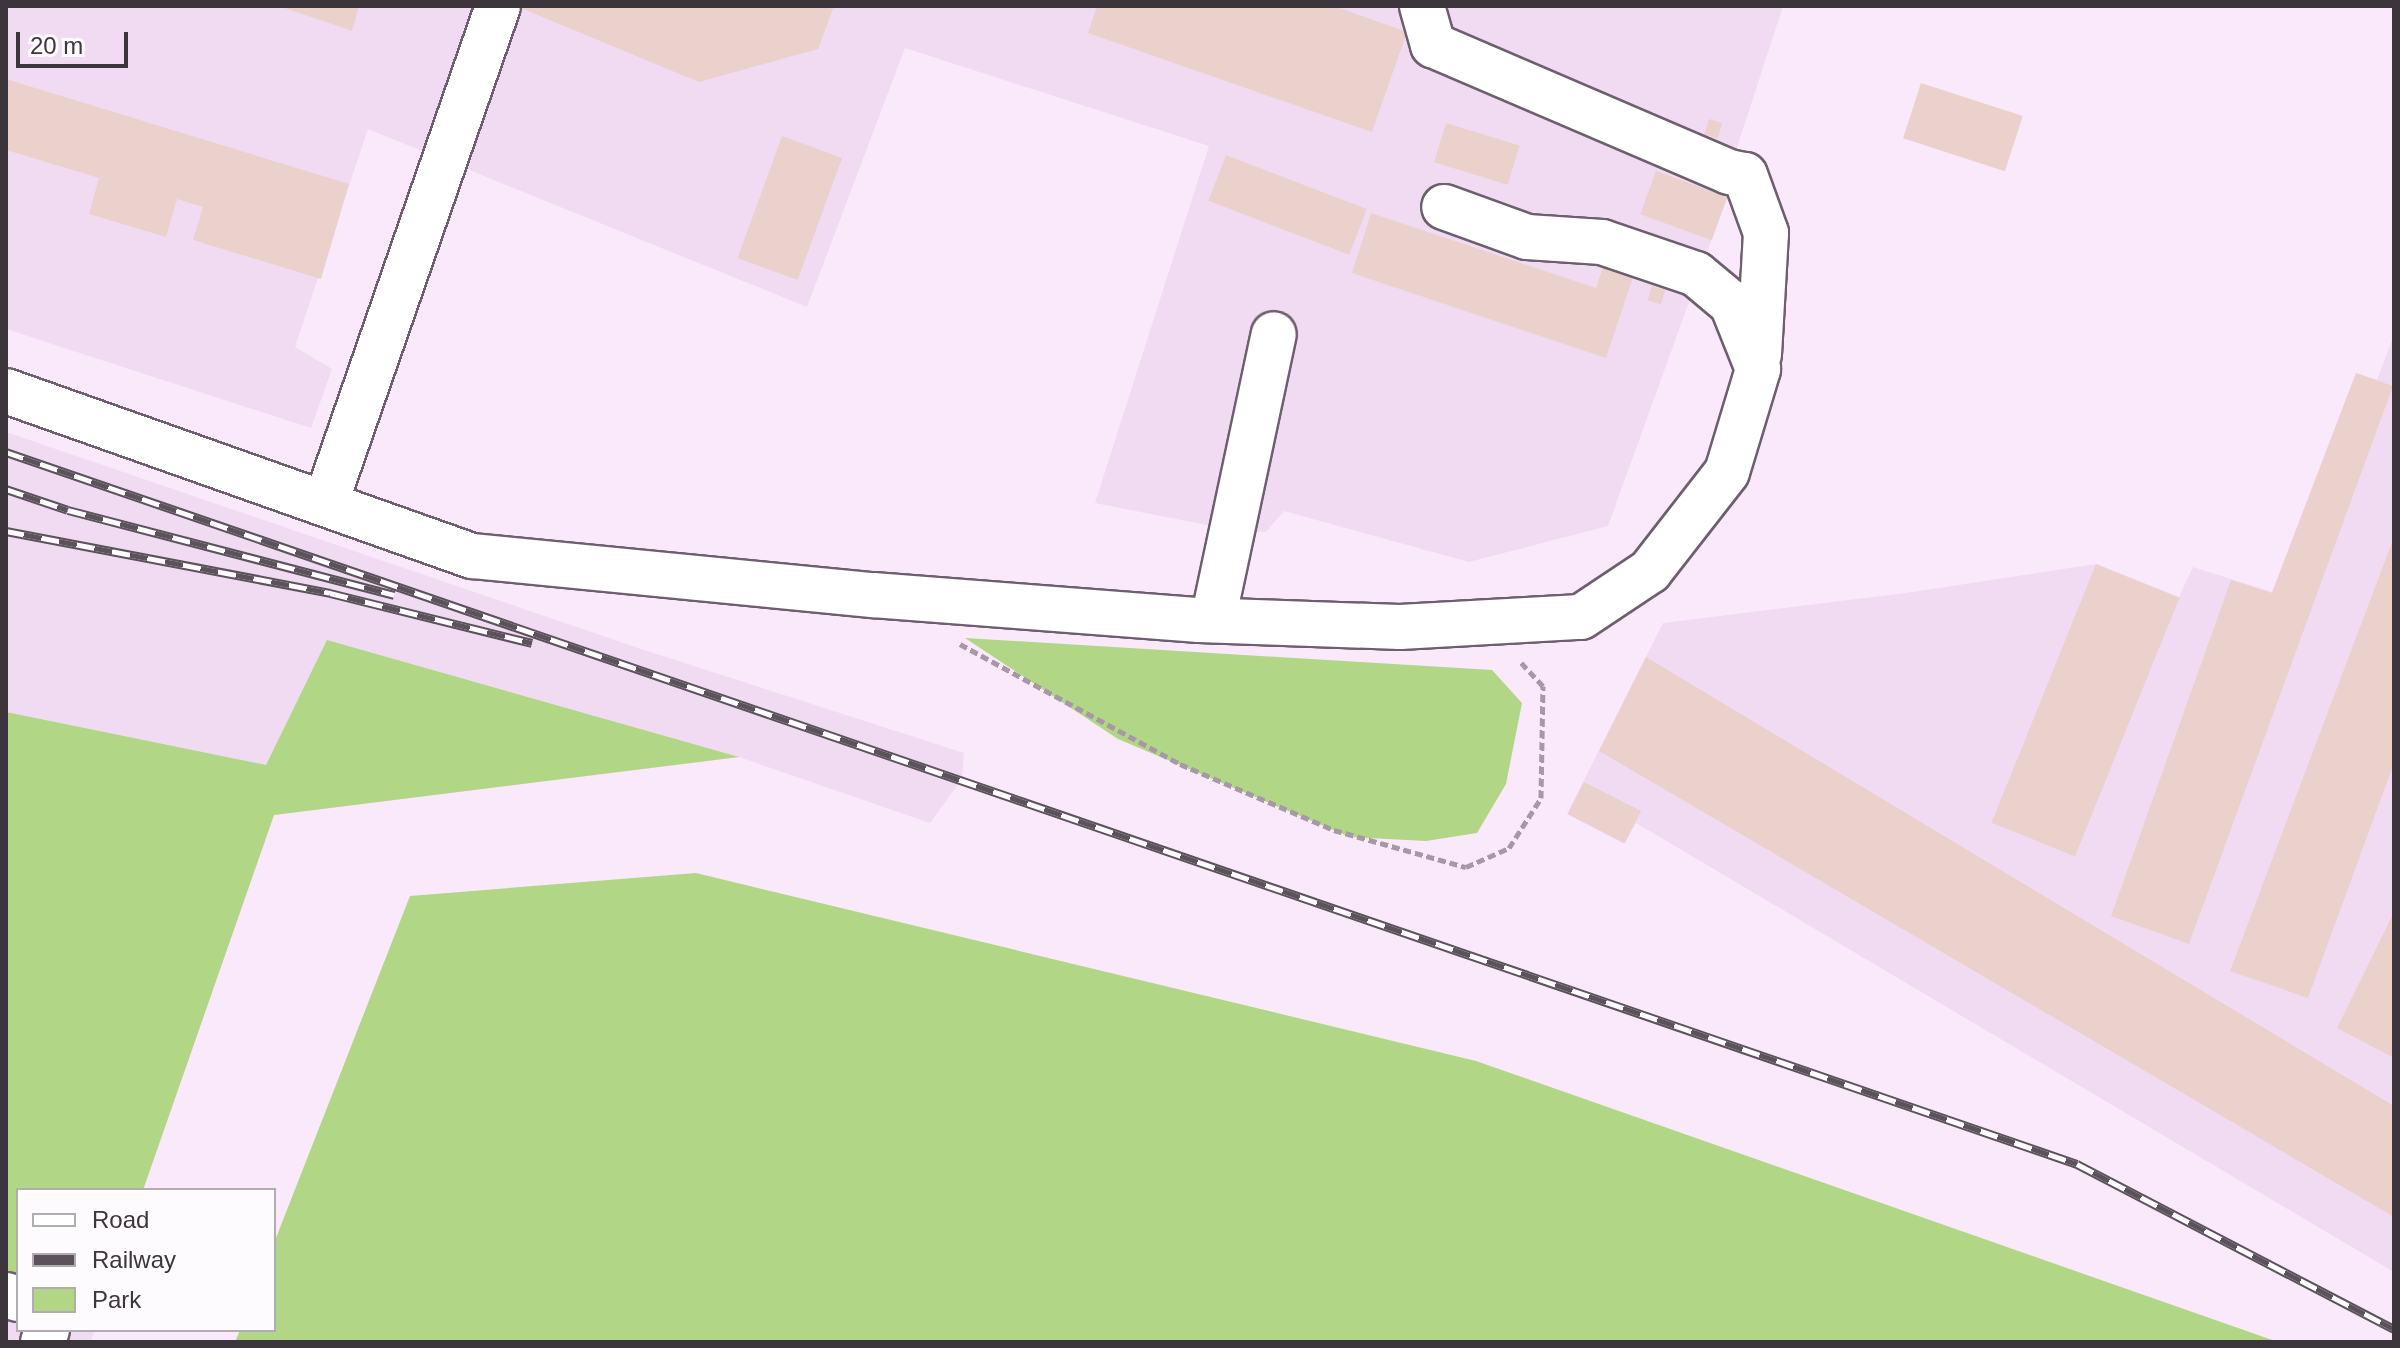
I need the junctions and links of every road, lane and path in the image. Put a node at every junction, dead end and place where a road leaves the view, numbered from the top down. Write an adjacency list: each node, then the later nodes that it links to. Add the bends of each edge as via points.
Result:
1 (498, 6): 7 (lane)
2 (1422, 6): 5 (lane, via 1433,45 1745,175 1766,233)
3 (1444, 207): 5 (lane, via 1527,237 1602,242 1696,274 1732,304)
4 (1274, 334): 8 (lane)
5 (1758, 369): 9 (lane, via 1727,472 1650,571 1581,617)
6 (6, 391): 7 (lane)
7 (326, 502): 8 (lane, via 473,556 873,595)
8 (1213, 620): 9 (lane, via 1400,627)
9 (1485, 622): 10 (path, via 1543,686 1541,798 1509,848 1466,867 1334,830 1180,764)
10 (956, 642)

